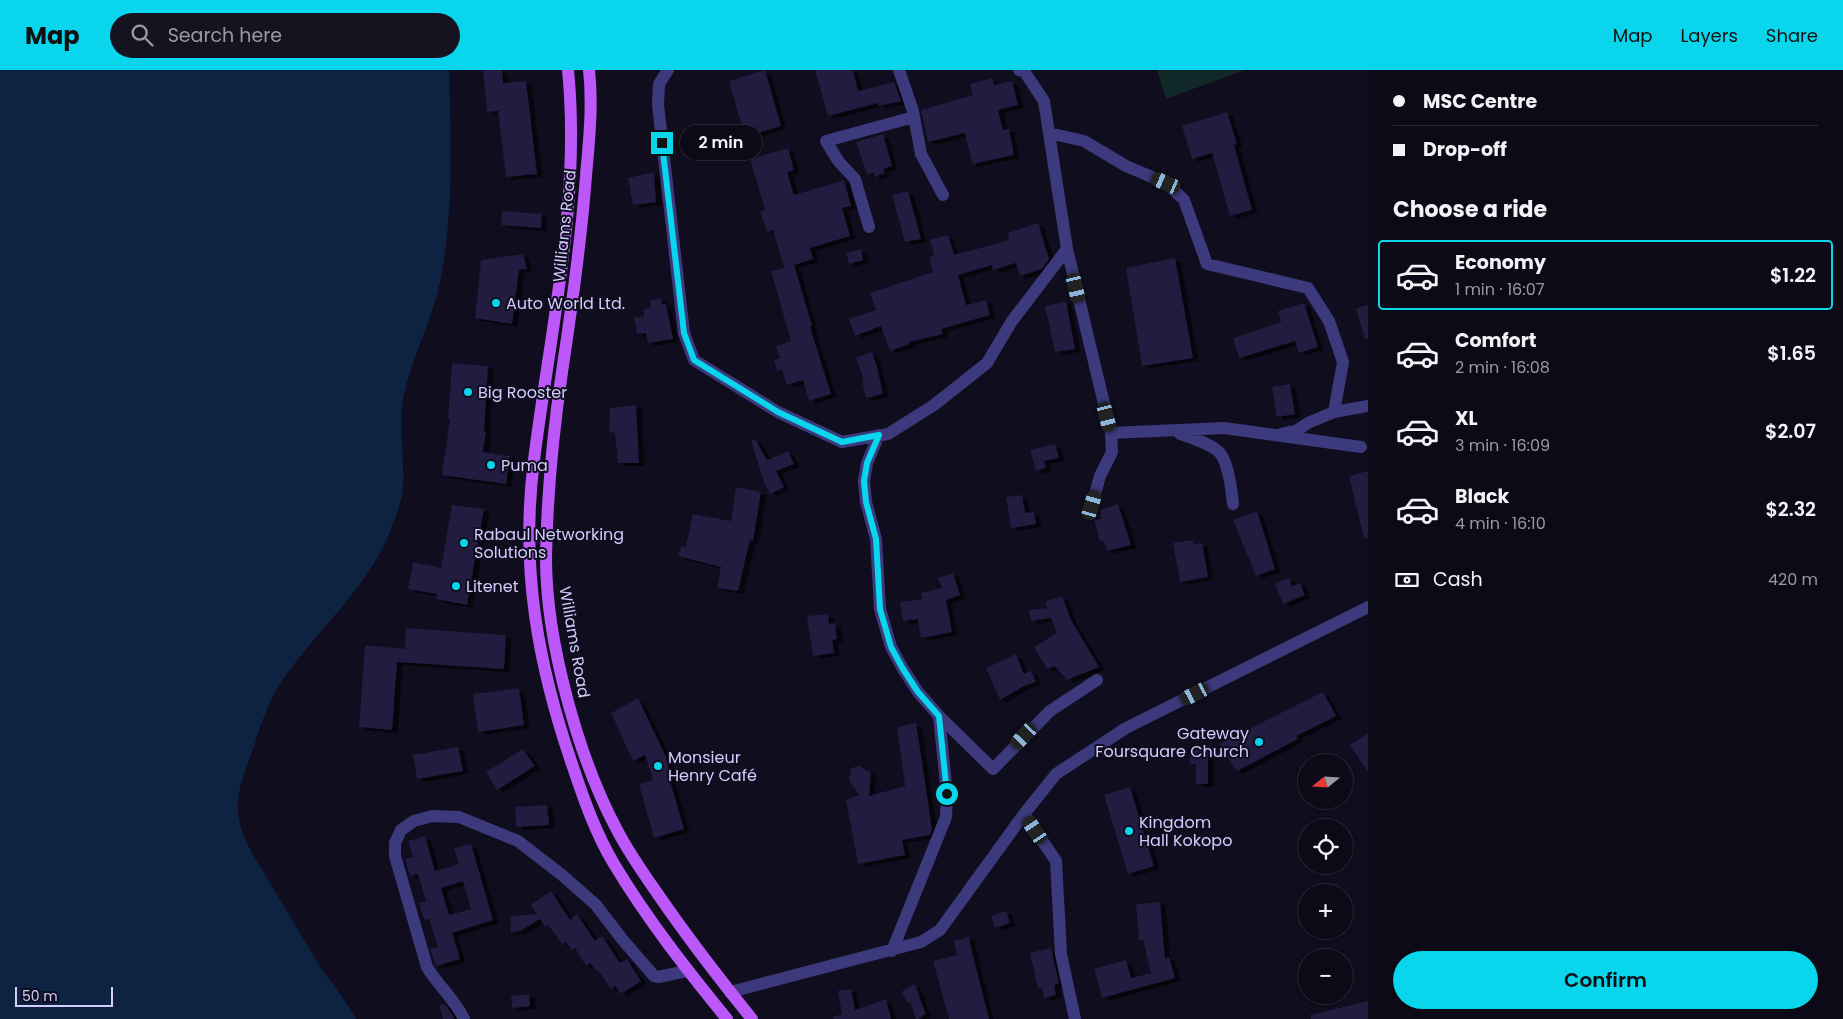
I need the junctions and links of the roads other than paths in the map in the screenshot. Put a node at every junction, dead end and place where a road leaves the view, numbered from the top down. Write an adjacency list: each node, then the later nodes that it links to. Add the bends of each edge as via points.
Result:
1 (568, 70): 25 (main road, Williams Road, via 572,120 570,170 563,249 533,472 529,535 533,611 558,723 585,802 613,863)
2 (589, 70): 26 (main road, Williams Road, via 591,113 580,250 550,471 546,560 551,614 574,724 601,797 629,852)
3 (668, 70): 15 (street, via 659,84 658,105 684,333 694,360 778,412 842,442)
4 (899, 70): 6 (street)
5 (1022, 70): 7 (street, via 1044,101)
6 (914, 117): 8 (street, via 921,154); 9 (street, via 826,141 855,179)
7 (1049, 133): 10 (street); 12 (street, via 1084,141 1126,166 1166,183 1184,200 1207,264 1308,288 1329,321 1343,362)
8 (943, 195)
9 (869, 227)
10 (1067, 249): 14 (street); 15 (street, via 1012,321 987,363 934,405 888,434)
11 (1368, 406): 12 (street)
12 (1334, 412): 16 (street, via 1296,432)
13 (1171, 431): 14 (street); 16 (street, via 1224,428); 18 (street, via 1198,440 1220,453 1230,480)
14 (1111, 433): 19 (street, via 1112,452 1100,476)
15 (879, 435): 22 (street, via 867,463 864,481 876,539 880,609 891,647 903,669)
16 (1274, 436): 17 (street)
17 (1361, 447)
18 (1233, 504)
19 (1092, 505)
20 (1368, 607): 23 (street, via 1126,728 1056,774)
21 (1097, 680): 22 (street, via 1050,711 993,769)
22 (939, 716): 24 (street, via 947,794 946,817)
23 (1024, 814): 24 (street, via 940,930 921,942); 30 (street, via 1056,862 1061,954)
24 (892, 951): 26 (street)
25 (687, 971): 27 (street, via 654,976 596,906 518,841 459,817 432,816 414,821 401,830 395,843 395,856 427,967); 28 (main road, Williams Road)
26 (730, 992): 29 (main road, Williams Road)
27 (464, 1019)
28 (727, 1019)
29 (752, 1019)
30 (1075, 1019)

